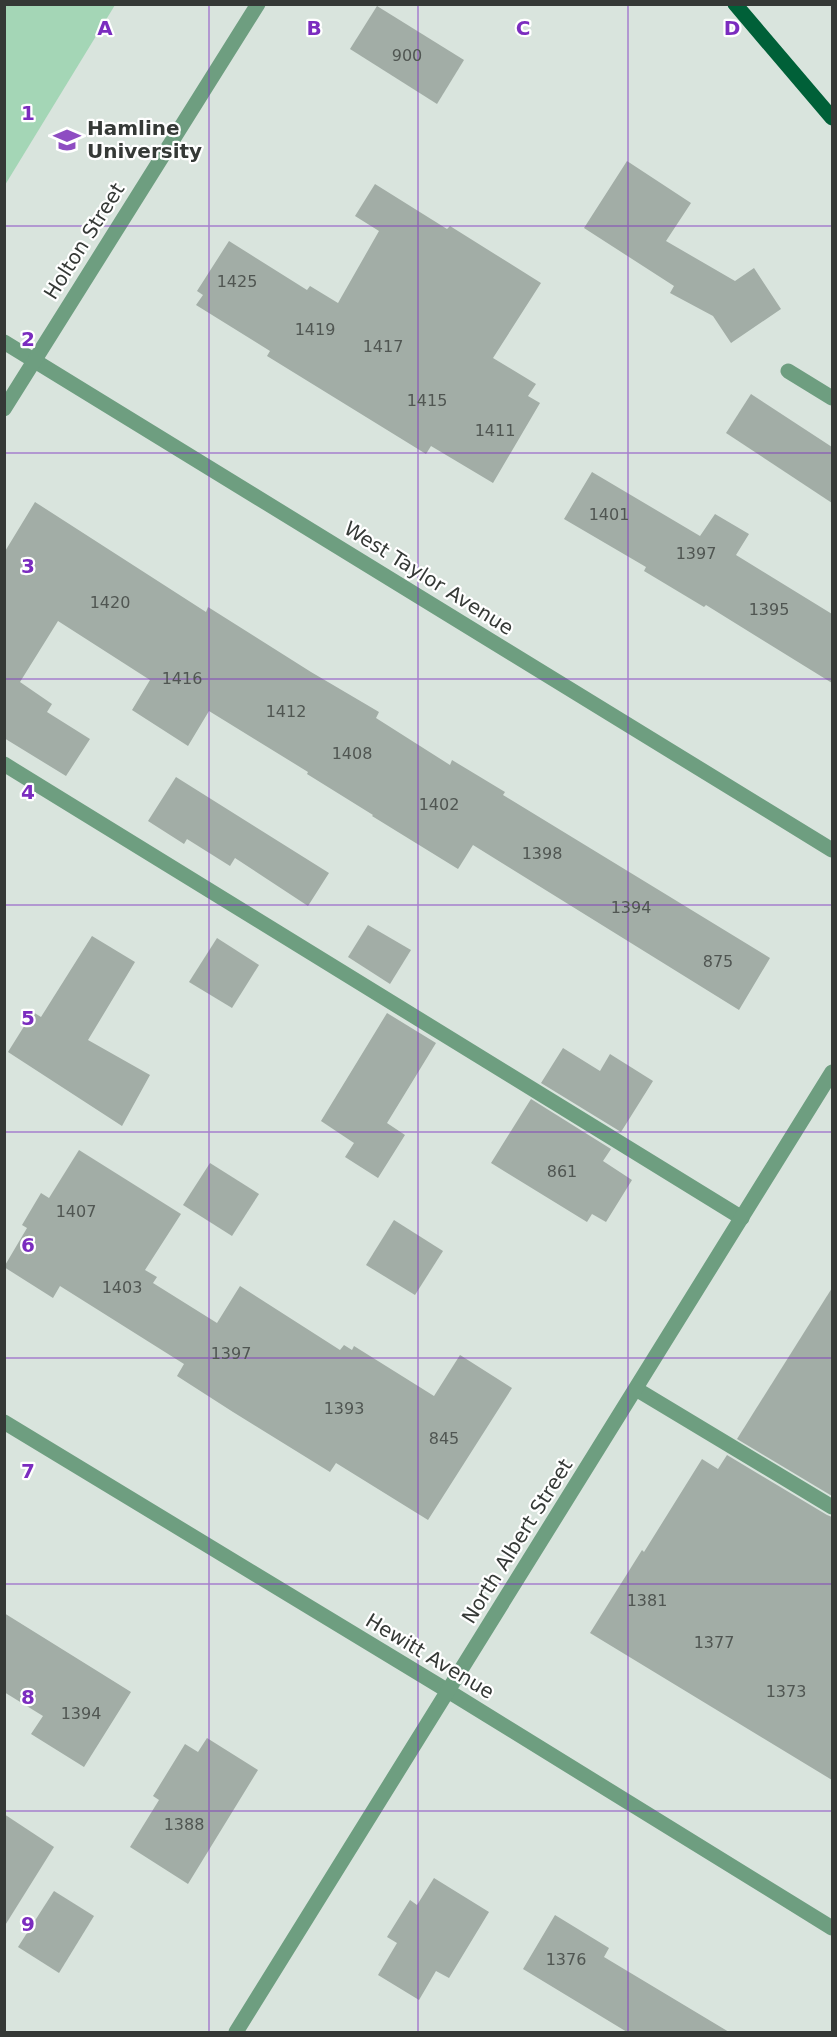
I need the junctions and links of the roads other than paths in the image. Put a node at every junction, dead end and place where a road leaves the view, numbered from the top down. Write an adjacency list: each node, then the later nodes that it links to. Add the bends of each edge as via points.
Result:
1 (258, 4): 5 (street, Holton Street)
2 (735, 4): 3 (main road)
3 (832, 118)
4 (4, 342): 5 (street, West Taylor Avenue)
5 (35, 360): 8 (street, Holton Street); 10 (street, West Taylor Avenue)
6 (788, 371): 7 (street)
7 (832, 398)
8 (4, 409)
9 (4, 764): 12 (street)
10 (832, 850)
11 (832, 1072): 12 (street, North Albert Street)
12 (742, 1218): 13 (street, North Albert Street)
13 (636, 1389): 15 (street); 16 (street, North Albert Street)
14 (4, 1422): 16 (street, Hewitt Avenue)
15 (832, 1507)
16 (448, 1691): 17 (street, Hewitt Avenue); 18 (street, North Albert Street)
17 (832, 1928)
18 (236, 2032)

